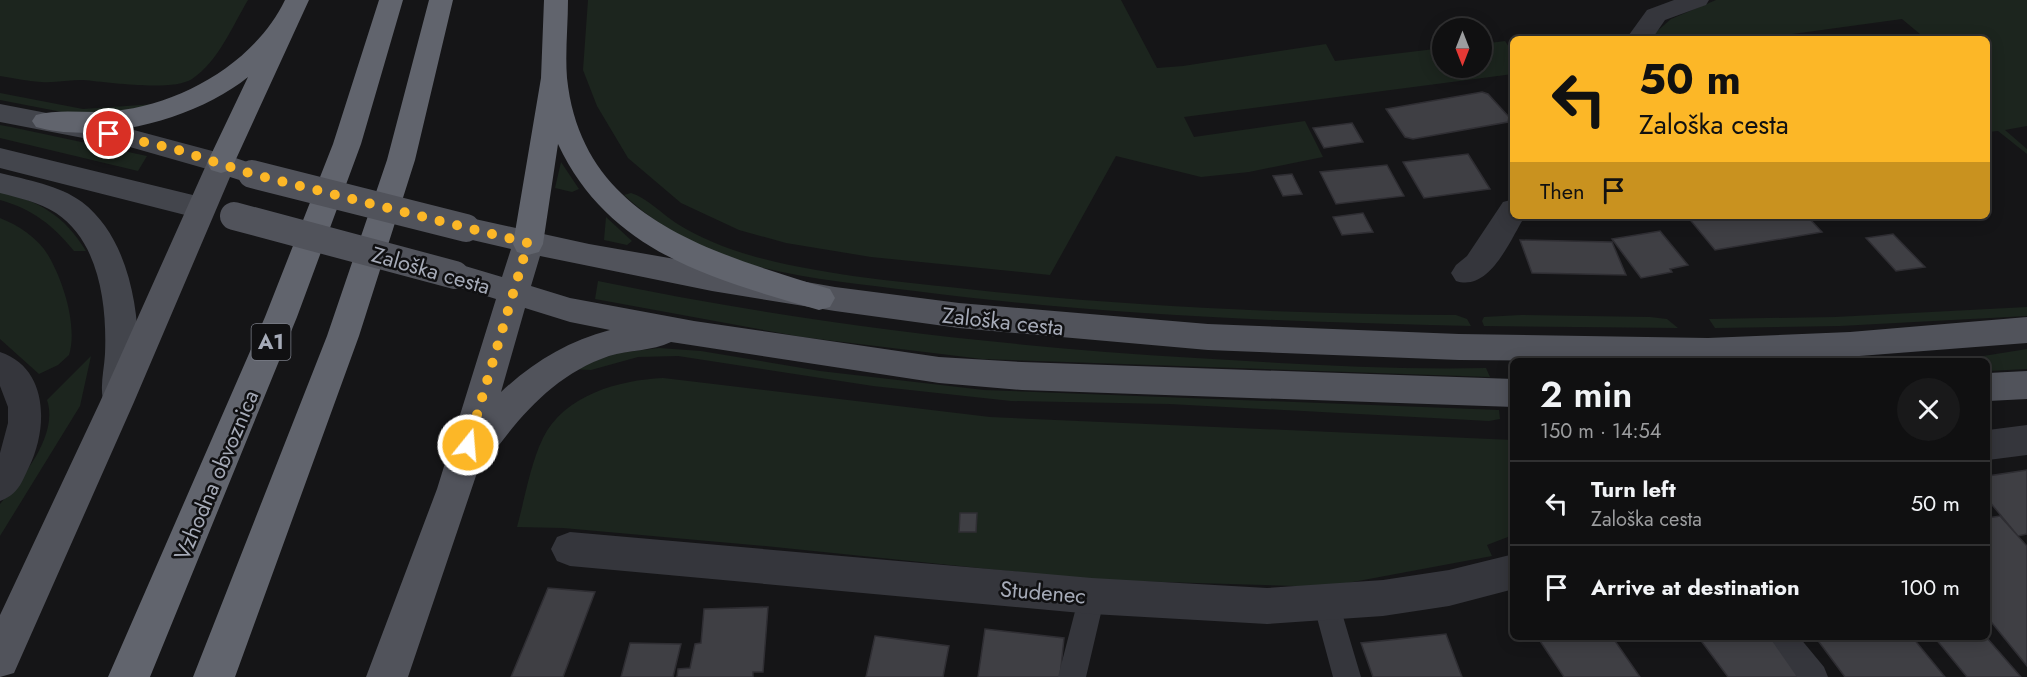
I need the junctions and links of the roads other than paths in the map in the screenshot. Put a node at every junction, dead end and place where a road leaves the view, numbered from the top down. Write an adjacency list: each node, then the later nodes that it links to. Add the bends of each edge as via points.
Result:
1 (297, 0): 6 (highway)
2 (392, 0): 38 (highway, Vzhodna obvoznica / A1, via 347,144 281,317)
3 (441, 0): 39 (highway, via 401,160 343,336)
4 (556, 0): 8 (highway)
5 (1697, 0): 7 (street, via 1656,15)
6 (286, 25): 10 (highway, via 232,76 175,107 108,122); 12 (highway)
7 (1641, 36)
8 (554, 78): 16 (highway); 19 (highway, via 565,134 581,167 606,197 681,252 728,271)
9 (0, 113): 10 (main road, Zaloška cesta)
10 (46, 121): 12 (main road, Zaloška cesta)
11 (0, 158): 14 (main road, Zaloška cesta)
12 (221, 163): 14 (main road); 16 (main road, Zaloška cesta, bridge)
13 (0, 183): 27 (main road, via 66,205 87,224 103,250 123,321)
14 (217, 212): 18 (main road, Zaloška cesta, bridge); 27 (main road)
15 (1510, 215): 17 (street, via 1478,264)
16 (528, 243): 18 (main road); 19 (main road, Zaloška cesta, via 719,283)
17 (1467, 273)
18 (513, 293): 21 (main road, Zaloška cesta, via 570,310); 31 (main road)
19 (819, 298): 22 (main road, Zaloška cesta, via 1101,331)
20 (2027, 330): 22 (main road, Zaloška cesta, via 1857,345)
21 (694, 334): 26 (main road, Zaloška cesta, via 900,366 1022,376); 31 (main road, via 626,339 554,366 517,395 492,424)
22 (1600, 356)
23 (0, 365): 30 (street, via 12,373 24,399 27,426 18,456)
24 (2027, 385): 25 (main road)
25 (1990, 387)
26 (1510, 393)
27 (117, 402): 37 (main road)
28 (2027, 440): 29 (street)
29 (1990, 445)
30 (0, 485)
31 (455, 489): 40 (main road)
32 (570, 549): 34 (street, Studenec)
33 (1510, 572): 35 (street, Studenec, via 1449,588)
34 (1092, 596): 35 (street, Studenec, via 1267,606); 41 (lane)
35 (1326, 603): 42 (lane)
36 (1786, 640): 43 (lane)
37 (0, 659)
38 (129, 677)
39 (214, 677)
40 (387, 677)
41 (1072, 677)
42 (1347, 677)
43 (1814, 677)

